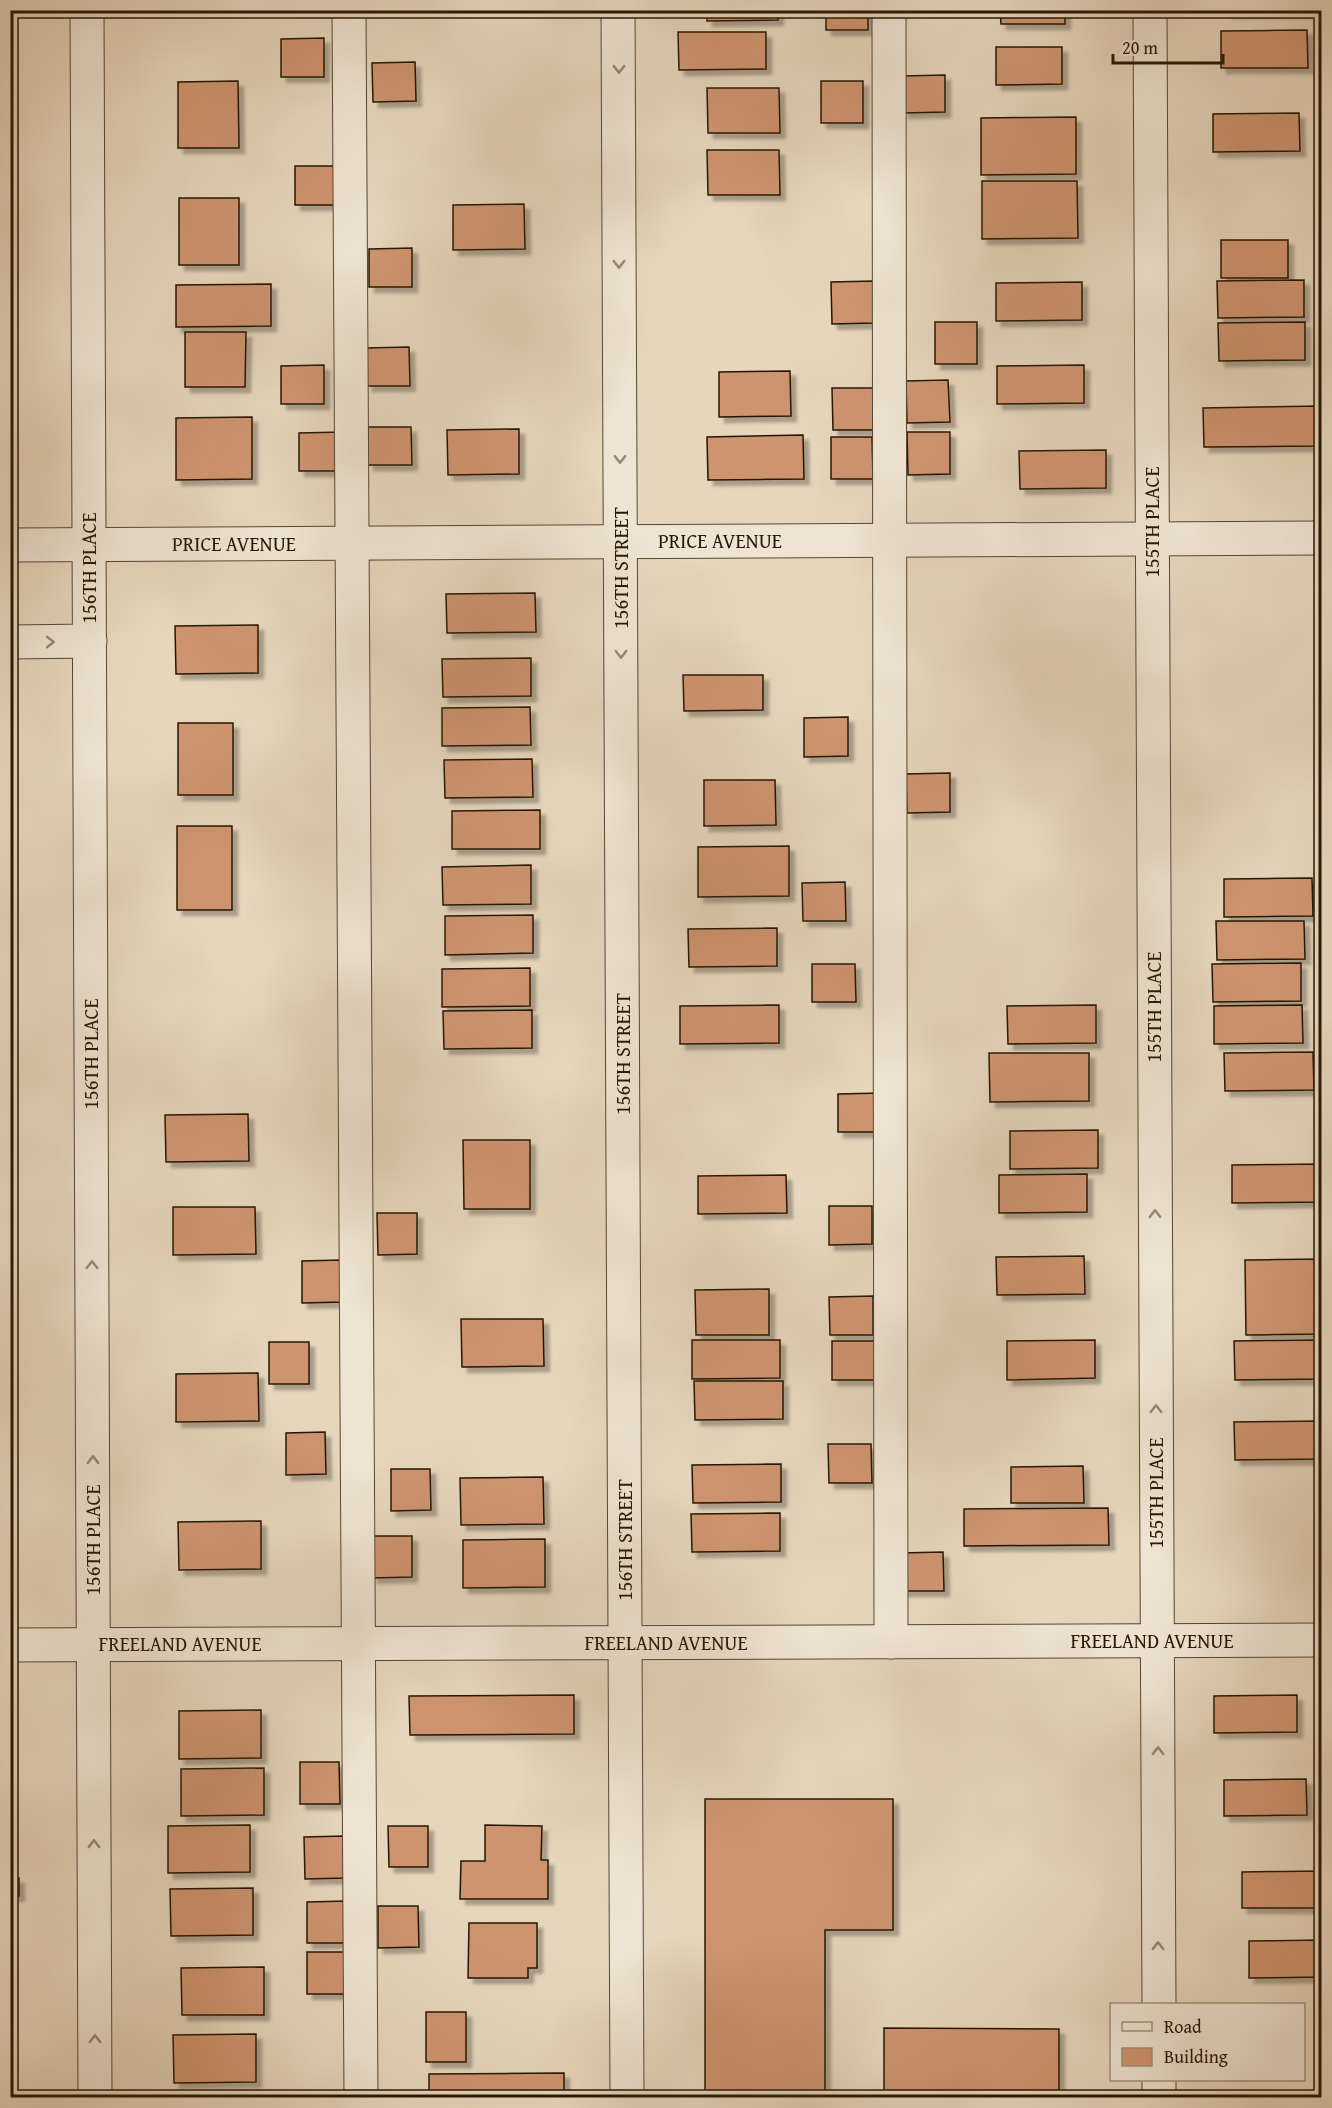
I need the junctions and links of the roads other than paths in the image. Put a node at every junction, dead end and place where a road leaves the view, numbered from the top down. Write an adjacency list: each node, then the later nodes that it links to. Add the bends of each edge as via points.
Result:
1 (87, 10): 11 (street, 156TH PLACE)
2 (349, 10): 10 (street)
3 (618, 10): 9 (street, 156TH STREET, one-way to 9)
4 (889, 10): 8 (street)
5 (1150, 10): 7 (street, 155TH PLACE)
6 (1322, 537): 7 (street, PRICE AVENUE)
7 (1152, 538): 8 (street, PRICE AVENUE); 16 (street, 155TH PLACE, one-way to 7)
8 (890, 540): 9 (street, PRICE AVENUE); 17 (street)
9 (621, 542): 10 (street, PRICE AVENUE); 18 (street, 156TH STREET, one-way to 18)
10 (352, 543): 11 (street, PRICE AVENUE); 19 (street)
11 (89, 544): 12 (street, PRICE AVENUE); 13 (street, 156TH PLACE)
12 (10, 545)
13 (90, 641): 14 (street, one-way to 13); 21 (street, 156TH PLACE, one-way to 13)
14 (10, 642)
15 (1322, 1640): 16 (street, FREELAND AVENUE)
16 (1157, 1641): 17 (street, FREELAND AVENUE); 22 (street, 155TH PLACE, one-way to 16)
17 (891, 1642): 18 (street, FREELAND AVENUE)
18 (626, 1643): 19 (street, FREELAND AVENUE); 26 (street, 156TH STREET)
19 (358, 1644): 21 (street, FREELAND AVENUE); 25 (street)
20 (10, 1645): 21 (street, FREELAND AVENUE)
21 (94, 1645): 24 (street, 156TH PLACE, one-way to 21)
22 (1159, 2003)
23 (1159, 2081): 27 (street)
24 (95, 2097)
25 (361, 2097)
26 (627, 2097)
27 (1159, 2097)

